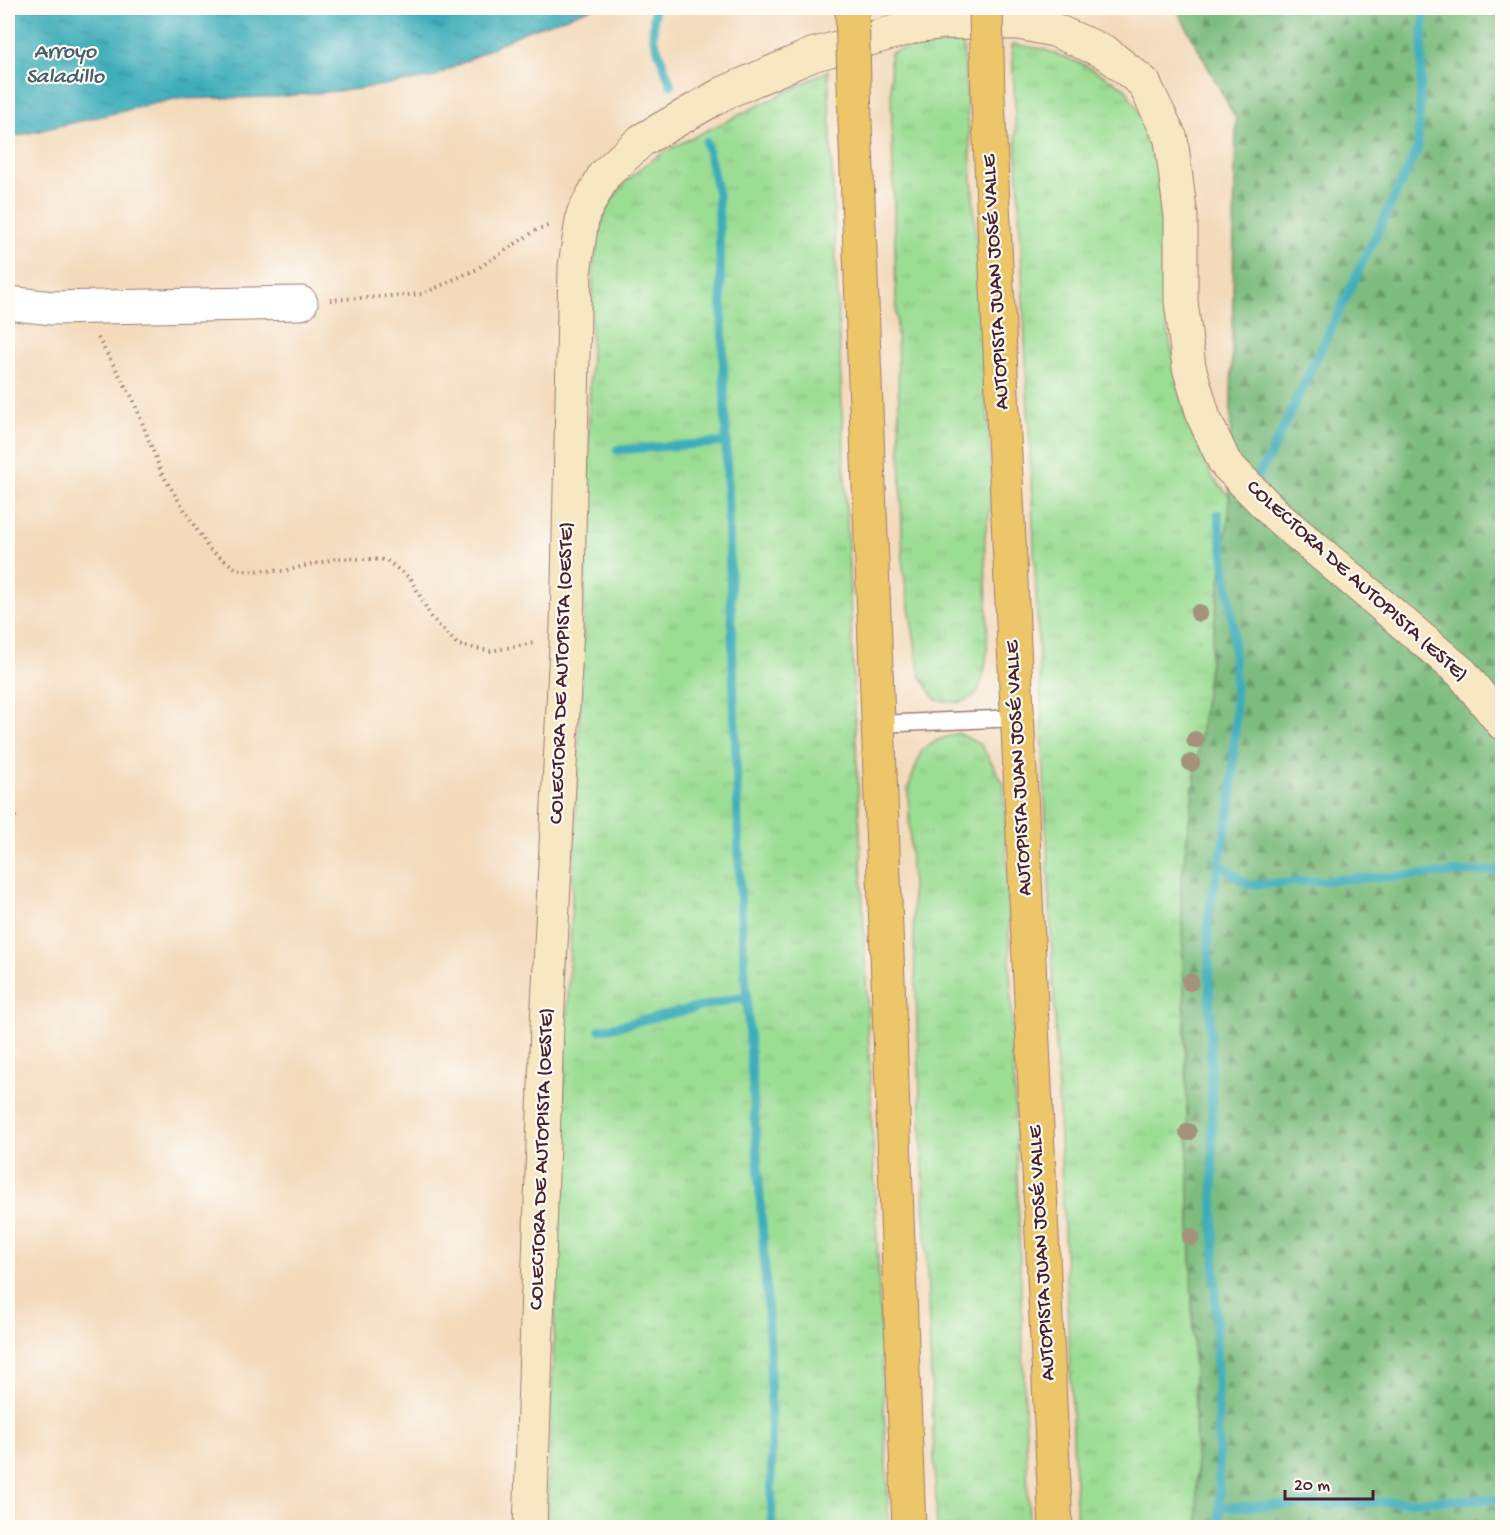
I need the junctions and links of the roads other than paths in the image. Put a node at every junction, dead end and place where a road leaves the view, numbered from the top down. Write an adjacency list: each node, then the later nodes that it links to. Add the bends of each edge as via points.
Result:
1 (852, 8): 8 (highway, bridge)
2 (986, 8): 6 (highway, AUTOPISTA JUAN JOSÉ VALLE, bridge)
3 (916, 26): 7 (main road, COLECTORA DE AUTOPISTA (ESTE), via 946,22 1019,23 1054,30 1106,51 1144,83 1171,139 1181,217 1181,301 1189,367 1204,418 1225,463 1278,517 1462,673); 9 (main road, COLECTORA DE AUTOPISTA (OESTE), via 812,55 714,99 642,140 604,175 583,214 575,266 567,626 548,1013)
4 (8, 303): 5 (street, via 52,308)
5 (301, 303)
6 (1018, 718): 8 (lane); 11 (highway, AUTOPISTA JUAN JOSÉ VALLE)
7 (1503, 723)
8 (878, 724): 10 (highway)
9 (530, 1527)
10 (909, 1527)
11 (1056, 1527)

